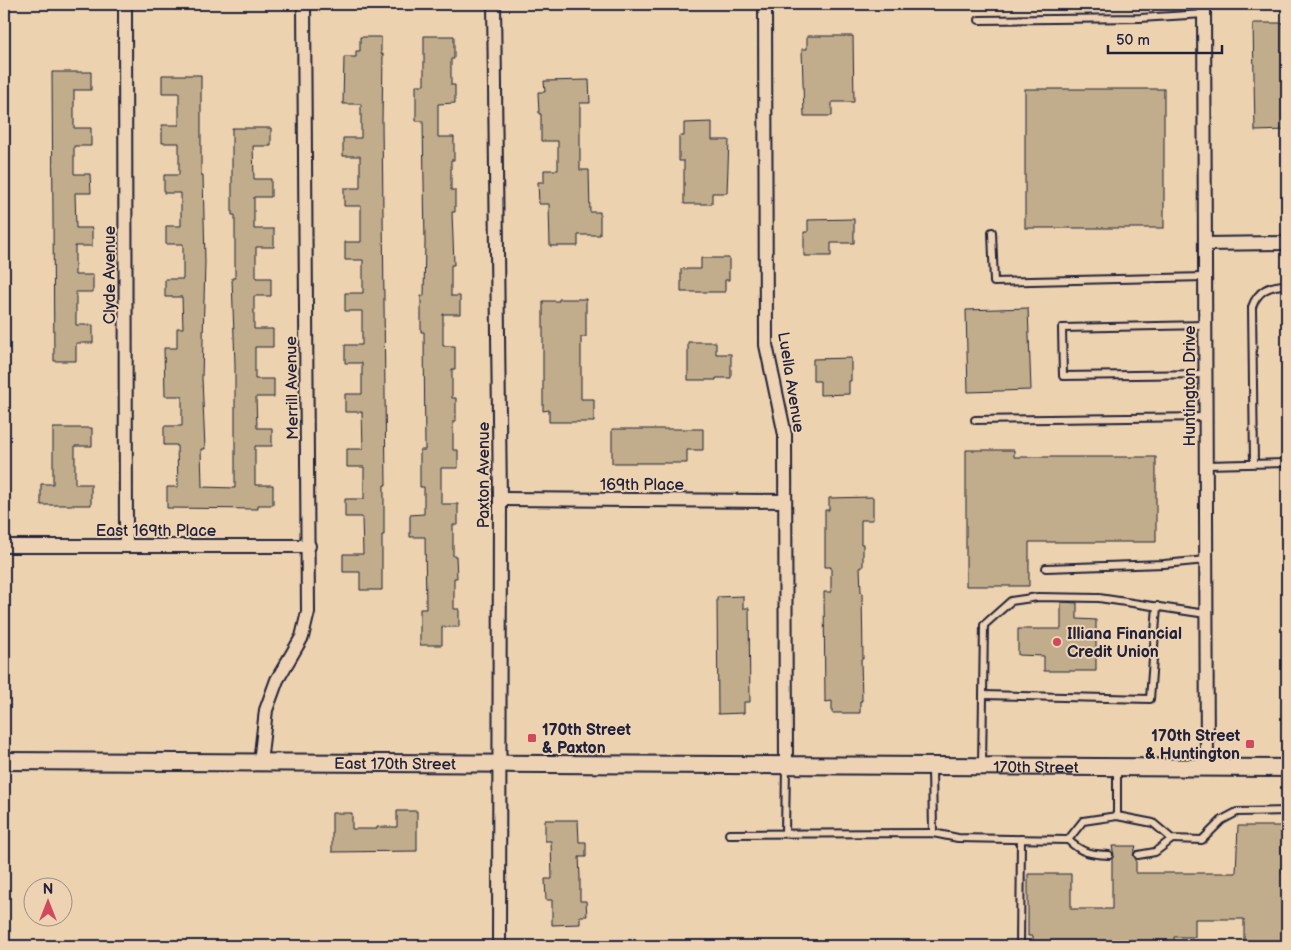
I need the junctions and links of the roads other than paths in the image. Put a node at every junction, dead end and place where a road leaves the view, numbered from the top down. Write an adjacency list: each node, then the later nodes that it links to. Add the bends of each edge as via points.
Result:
1 (125, 4): 22 (street, Clyde Avenue)
2 (304, 4): 23 (street, Merrill Avenue)
3 (494, 4): 19 (street, Paxton Avenue)
4 (765, 4): 20 (street, Luella Avenue, via 766,345 785,435)
5 (1204, 9): 6 (lane, via 1140,18); 9 (street, Huntington Drive)
6 (979, 20)
7 (992, 232): 10 (lane, via 994,282)
8 (1287, 243): 9 (street)
9 (1205, 244): 10 (street, Huntington Drive)
10 (1205, 277): 12 (street, Huntington Drive)
11 (1287, 285): 16 (lane, via 1268,287 1252,308)
12 (1205, 325): 13 (street, Huntington Drive); 13 (lane, via 1062,328 1063,376)
13 (1206, 374): 14 (street, Huntington Drive)
14 (1206, 417): 15 (lane); 18 (street, Huntington Drive)
15 (975, 420)
16 (1254, 463): 17 (lane); 18 (lane)
17 (1287, 463)
18 (1206, 465): 24 (street, Huntington Drive)
19 (500, 500): 20 (street, 169th Place); 31 (street, Paxton Avenue)
20 (785, 501): 32 (street, Luella Avenue)
21 (4, 546): 22 (street, East 169th Place)
22 (126, 546): 23 (street, East 169th Place)
23 (309, 546): 30 (street, Merrill Avenue, via 308,612 302,637 277,680 266,710)
24 (1206, 560): 25 (lane); 27 (street, Huntington Drive)
25 (1046, 568)
26 (1158, 606): 27 (lane); 28 (lane, via 1099,598 1038,597 1011,601 984,625); 28 (lane, via 1150,699)
27 (1206, 614): 36 (street, Huntington Drive)
28 (983, 695): 34 (lane)
29 (4, 761): 30 (street, East 170th Street)
30 (260, 763): 31 (street, East 170th Street)
31 (500, 764): 32 (street, East 170th Street); 48 (street, Paxton Avenue)
32 (786, 766): 33 (street, 170th Street); 42 (lane)
33 (932, 767): 34 (street, 170th Street); 40 (lane)
34 (982, 767): 35 (street, 170th Street)
35 (1117, 767): 36 (street, 170th Street); 39 (lane)
36 (1207, 768): 37 (street, 170th Street)
37 (1287, 768)
38 (1287, 811): 44 (lane, via 1237,812 1222,820 1202,840)
39 (1117, 816): 44 (lane, via 1153,823); 45 (lane, via 1083,821)
40 (933, 833): 42 (lane); 43 (lane, via 958,838)
41 (729, 834): 42 (lane)
42 (785, 834)
43 (1021, 839): 45 (lane); 49 (lane)
44 (1172, 839): 47 (lane, via 1155,852)
45 (1068, 840): 46 (lane, via 1079,850)
46 (1109, 855)
47 (1138, 855)
48 (499, 946)
49 (1020, 946)

